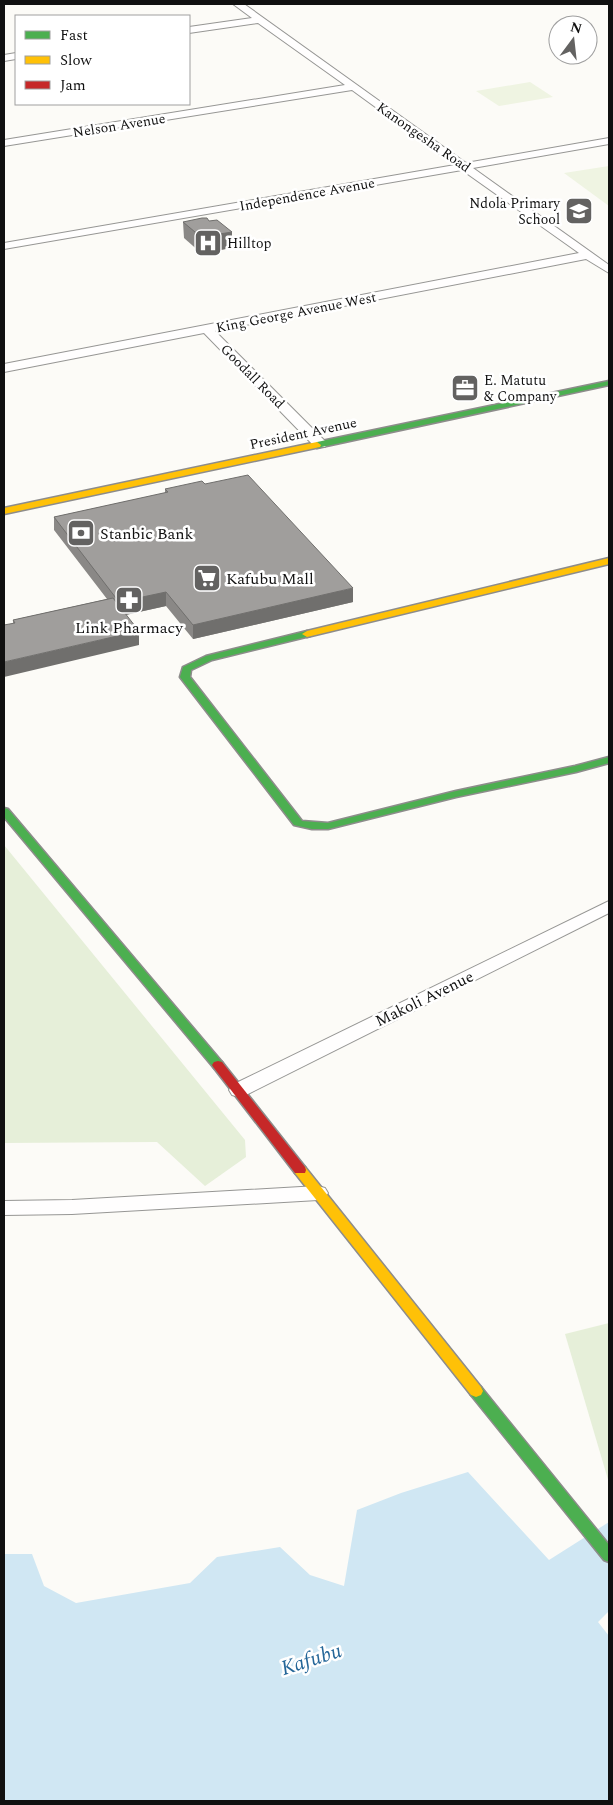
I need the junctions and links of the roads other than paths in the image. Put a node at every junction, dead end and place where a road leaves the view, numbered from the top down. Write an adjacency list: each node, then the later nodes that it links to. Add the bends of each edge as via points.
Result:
1 (238, 4): 2 (street, Kanongesha Road)
2 (259, 20): 3 (street); 4 (street, Kanongesha Road)
3 (190, 30)
4 (354, 87): 6 (street, Nelson Avenue); 7 (street, Kanongesha Road)
5 (609, 141): 7 (street, Independence Avenue)
6 (4, 143)
7 (465, 166): 8 (street, Independence Avenue); 9 (street, Kanongesha Road)
8 (4, 246)
9 (588, 255): 10 (street, Kanongesha Road); 11 (street, King George Avenue West)
10 (609, 270)
11 (207, 329): 12 (street, King George Avenue West); 14 (street, Goodall Road)
12 (4, 368)
13 (609, 383): 14 (main road, President Avenue)
14 (320, 444): 15 (main road, President Avenue)
15 (4, 511)
16 (609, 561): 17 (main road, via 209,658 186,670 185,677 298,823 312,826 328,826)
17 (609, 760)
18 (4, 811): 20 (main road)
19 (609, 906): 20 (street, Makoli Avenue)
20 (239, 1090): 21 (main road)
21 (318, 1192): 22 (street); 23 (main road)
22 (4, 1208)
23 (609, 1556)

